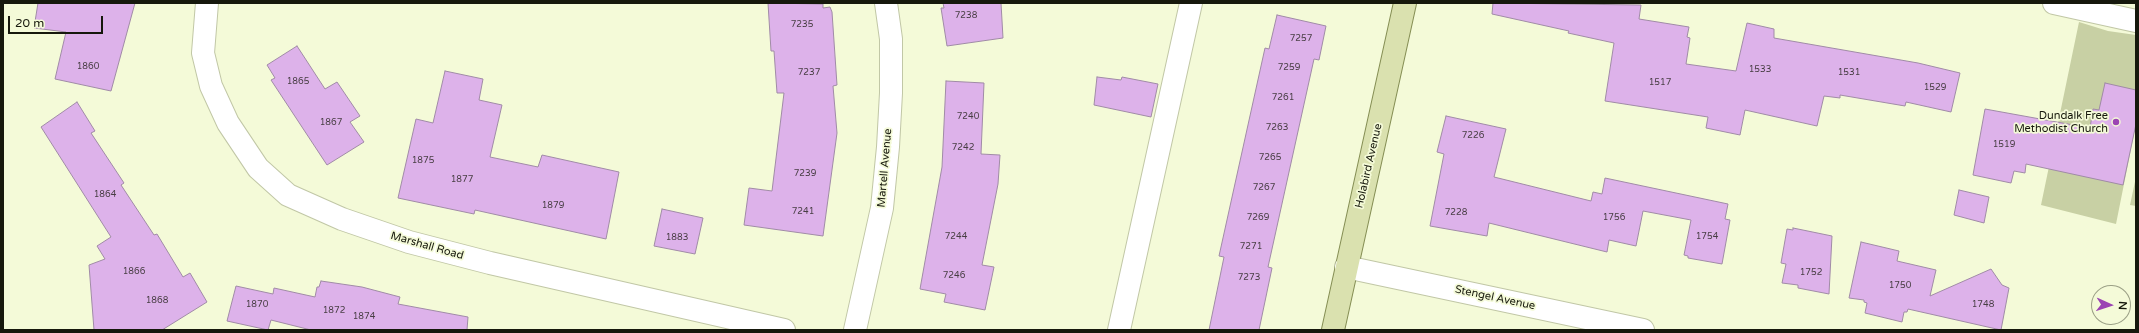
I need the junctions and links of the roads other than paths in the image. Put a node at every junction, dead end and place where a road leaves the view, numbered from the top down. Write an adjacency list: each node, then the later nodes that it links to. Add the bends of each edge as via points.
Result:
1 (207, 3): 8 (street, Marshall Road, via 203,53 211,86 228,123 258,168 288,195 342,219 409,242)
2 (886, 3): 9 (street, Martell Avenue, via 891,39 891,93 885,178 882,208)
3 (1191, 3): 10 (street)
4 (1405, 3): 7 (main road, Holabird Avenue)
5 (2054, 3): 6 (street)
6 (2136, 21)
7 (1346, 267): 11 (main road, Holabird Avenue); 12 (street, Stengel Avenue)
8 (784, 330)
9 (855, 330)
10 (1120, 330)
11 (1332, 330)
12 (1643, 330)

